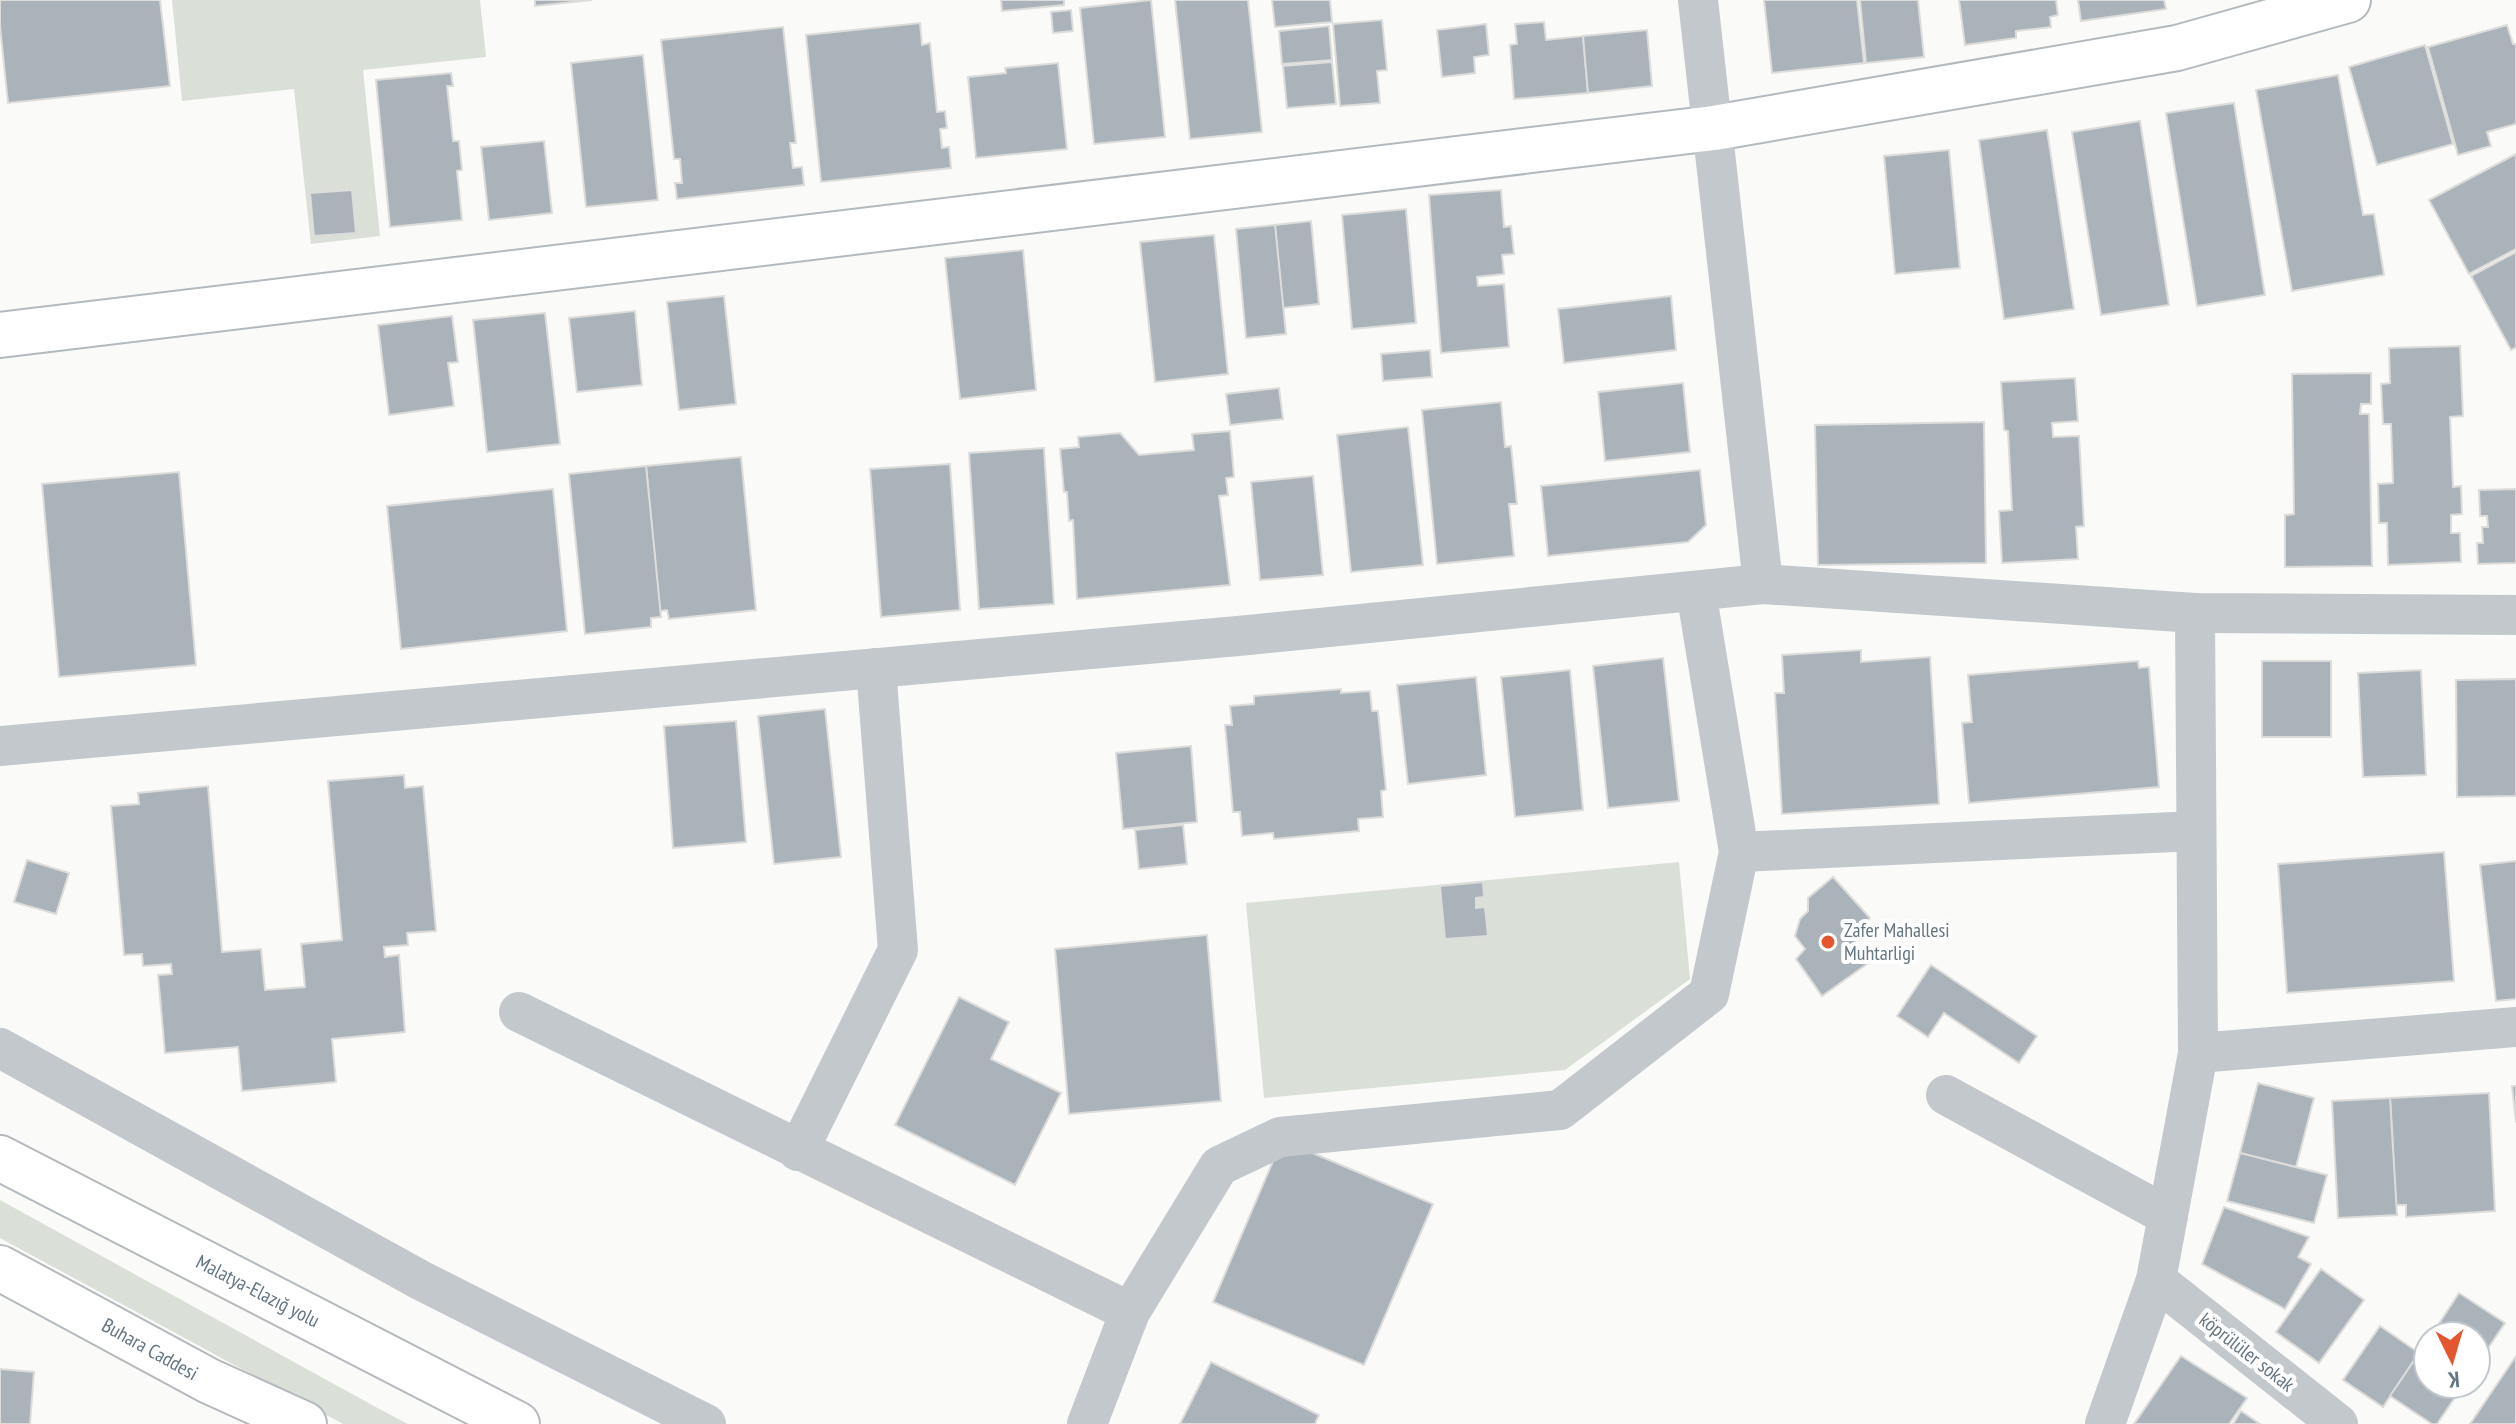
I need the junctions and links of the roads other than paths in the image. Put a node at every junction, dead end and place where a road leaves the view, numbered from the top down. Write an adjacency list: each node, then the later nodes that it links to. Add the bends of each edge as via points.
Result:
1 (1698, 0): 3 (street)
2 (2348, 0): 3 (main road, via 2177,48)
3 (1714, 128): 4 (main road); 5 (street)
4 (0, 335)
5 (1763, 584): 6 (street); 7 (street)
6 (1696, 591): 9 (street); 12 (street)
7 (2195, 613): 8 (street); 11 (street)
8 (2516, 615)
9 (876, 668): 10 (street); 18 (street, via 898,950)
10 (0, 746)
11 (2196, 831): 12 (street); 16 (street)
12 (1739, 852): 23 (street, via 1709,994 1560,1110 1280,1137 1219,1166)
13 (519, 1012): 18 (street)
14 (2516, 1027): 16 (street)
15 (0, 1048): 26 (street, via 422,1281)
16 (2198, 1053): 20 (street)
17 (1946, 1095): 20 (street)
18 (798, 1151): 23 (street)
19 (0, 1158): 25 (main road, Malatya-Elazığ yolu)
20 (2168, 1216): 22 (street)
21 (0, 1268): 24 (main road, Buhara Caddesi, via 209,1381)
22 (2156, 1280): 28 (street); 29 (street, köprülüler sokak)
23 (1130, 1312): 27 (street)
24 (304, 1424)
25 (517, 1424)
26 (706, 1424)
27 (1087, 1424)
28 (2105, 1424)
29 (2338, 1424)

